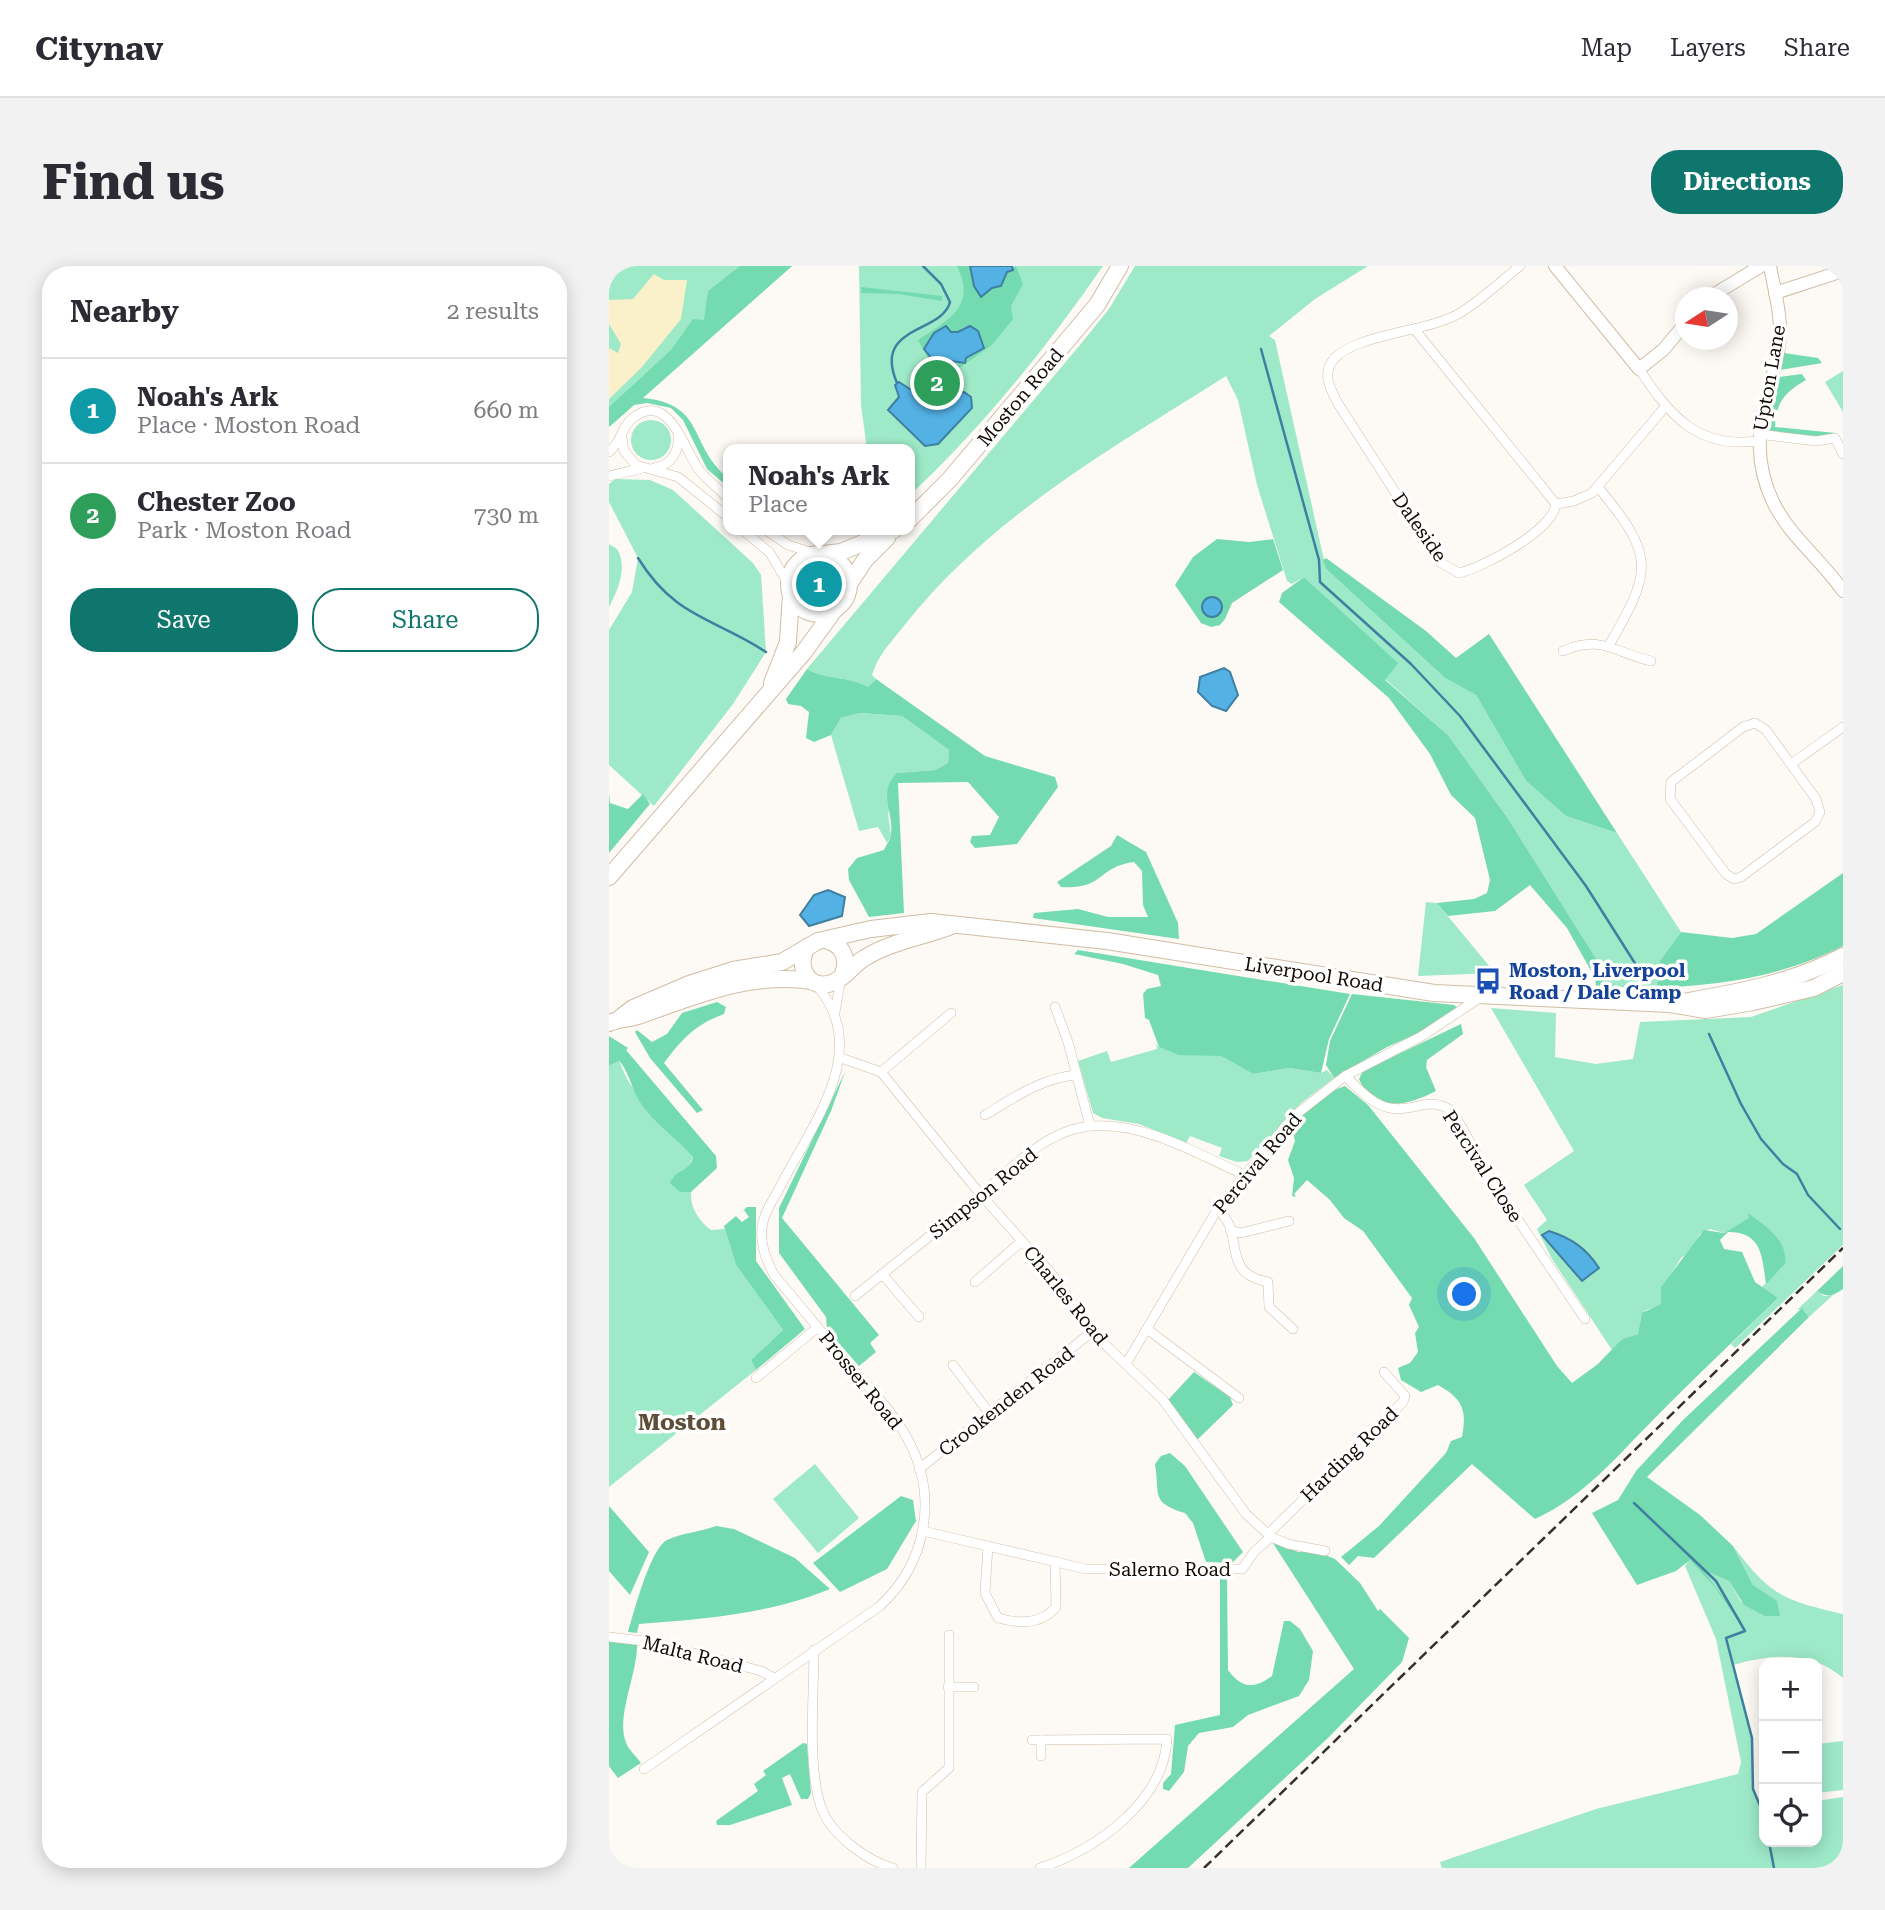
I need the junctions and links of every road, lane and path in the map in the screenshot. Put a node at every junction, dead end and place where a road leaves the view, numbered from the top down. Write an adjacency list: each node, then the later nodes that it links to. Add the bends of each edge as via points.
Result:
1 (1120, 266): 24 (highway, Moston Road, via 1097,305)
2 (1520, 266): 9 (street, Daleside, via 1460,313)
3 (1555, 266): 11 (street)
4 (1761, 266): 7 (street)
5 (1770, 266): 8 (street, Upton Lane)
6 (1843, 271): 8 (street)
7 (1727, 287)
8 (1775, 293): 14 (street, Upton Lane, via 1781,318 1778,351)
9 (1415, 330): 22 (street); 22 (street, Daleside, via 1341,352 1329,367 1327,383 1440,562 1459,573 1483,564 1542,529 1555,513)
10 (1675, 336): 11 (street)
11 (1639, 369): 12 (street)
12 (1665, 407): 14 (street, via 1699,434 1719,441); 20 (street)
13 (677, 428): 15 (street, via 665,415 646,412 630,420); 18 (street, via 675,454 664,465); 21 (street, via 701,471)
14 (1758, 437): 17 (street, via 1835,438); 32 (street, Upton Lane, via 1766,483 1782,518)
15 (622, 438): 16 (street); 18 (street, via 627,456)
16 (609, 452)
17 (1843, 454)
18 (647, 468): 19 (street); 23 (street, via 689,483)
19 (609, 476)
20 (1598, 486): 22 (street, via 1574,502); 34 (street, via 1629,524 1643,562 1640,590)
21 (723, 493)
22 (1556, 504)
23 (723, 513)
24 (915, 514)
25 (749, 535): 31 (street, via 771,553)
26 (773, 535): 29 (street, via 788,545)
27 (883, 535): 29 (highway, via 841,552)
28 (890, 535): 30 (highway)
29 (820, 554): 30 (highway, via 842,565); 31 (highway, via 798,563 790,578)
30 (849, 584): 33 (highway, via 845,599)
31 (791, 591): 33 (highway, via 798,605 811,612); 37 (highway, via 788,642)
32 (1843, 591)
33 (835, 610): 37 (highway)
34 (1609, 645): 35 (street, via 1585,643); 36 (street)
35 (1563, 651)
36 (1651, 661)
37 (768, 693): 40 (highway)
38 (1843, 727): 39 (street)
39 (1791, 764): 39 (street, via 1820,813 1815,822 1734,879 1669,799 1671,782 1743,727 1755,723 1766,730)
40 (609, 877)
41 (960, 922): 42 (highway, Liverpool Road, via 892,925); 46 (highway, Liverpool Road, via 873,953); 48 (highway, Liverpool Road)
42 (825, 940): 43 (highway); 46 (highway, via 843,952)
43 (807, 947): 47 (highway, via 801,961); 53 (highway, via 782,962 689,984 633,1007)
44 (1843, 956): 49 (highway, Liverpool Road, via 1812,972 1754,990)
45 (1843, 973): 49 (highway, Liverpool Road, via 1814,988 1753,1002 1706,1010)
46 (842, 975): 47 (highway, via 825,985); 52 (street, Prosser Road)
47 (812, 981): 52 (street, Prosser Road); 53 (highway, via 772,978 734,983)
48 (1481, 997): 49 (highway, Liverpool Road); 57 (street, Percival Road, via 1422,1036)
49 (1670, 1004)
50 (1055, 1007): 56 (street)
51 (951, 1013): 55 (street)
52 (835, 1014): 54 (street, Prosser Road)
53 (614, 1021)
54 (841, 1058): 55 (street); 73 (street, Prosser Road, via 762,1228 764,1252 775,1275)
55 (881, 1072): 61 (street, Charles Road)
56 (1075, 1075): 58 (street, via 1052,1078); 59 (street)
57 (1345, 1076): 60 (street, Percival Road, via 1294,1116); 72 (street, Percival Close, via 1370,1099 1390,1109 1427,1103 1443,1104 1453,1112 1493,1183)
58 (985, 1115)
59 (1090, 1126): 60 (street, Simpson Road, via 1156,1136); 61 (street, Simpson Road, via 1056,1137 1023,1157)
60 (1243, 1174): 62 (street, Percival Road)
61 (981, 1195): 65 (street, Charles Road); 67 (street, Simpson Road)
62 (1218, 1208): 64 (street); 74 (street, Percival Road)
63 (1289, 1221): 64 (street, via 1241,1233)
64 (1230, 1230): 68 (street, via 1237,1260)
65 (1022, 1241): 69 (street); 76 (street, Charles Road, via 1056,1279)
66 (1267, 1272): 68 (street)
67 (882, 1274): 70 (street, Simpson Road); 71 (street)
68 (1257, 1280): 75 (street, via 1268,1282 1269,1307)
69 (975, 1282)
70 (855, 1296)
71 (919, 1317)
72 (1585, 1320)
73 (818, 1327): 80 (street); 83 (street, Prosser Road, via 905,1434)
74 (1147, 1329): 77 (street, Percival Road); 81 (street)
75 (1293, 1329)
76 (1092, 1332): 77 (street, Charles Road); 82 (street, Crookenden Road)
77 (1126, 1364): 85 (street, Charles Road, via 1163,1400 1246,1514)
78 (953, 1365): 82 (street)
79 (1384, 1372): 85 (street, Harding Road, via 1405,1396 1402,1402)
80 (757, 1378)
81 (1239, 1398)
82 (990, 1414): 83 (street, Crookenden Road)
83 (919, 1469): 84 (street, Prosser Road)
84 (923, 1531): 86 (street, Salerno Road); 91 (street, Prosser Road, via 911,1570 898,1589)
85 (1269, 1535): 87 (street, Charles Road); 88 (street, Salerno Road, via 1242,1569 1086,1569)
86 (988, 1546): 88 (street, Salerno Road); 88 (street, via 985,1593 998,1619 1042,1620 1055,1607)
87 (1325, 1551)
88 (1055, 1561)
89 (949, 1635): 93 (street)
90 (609, 1637): 92 (street, Malta Road, via 652,1642)
91 (814, 1650): 92 (street, Prosser Road); 97 (street, via 813,1738 821,1809 852,1844 874,1862)
92 (774, 1678): 96 (street, Prosser Road)
93 (949, 1687): 94 (street); 98 (street, via 949,1768 922,1791)
94 (974, 1687)
95 (1041, 1756): 99 (street, via 1037,1740 1167,1740 1159,1779 1134,1807 1086,1847)
96 (645, 1769)
97 (893, 1868)
98 (921, 1868)
99 (1040, 1868)

